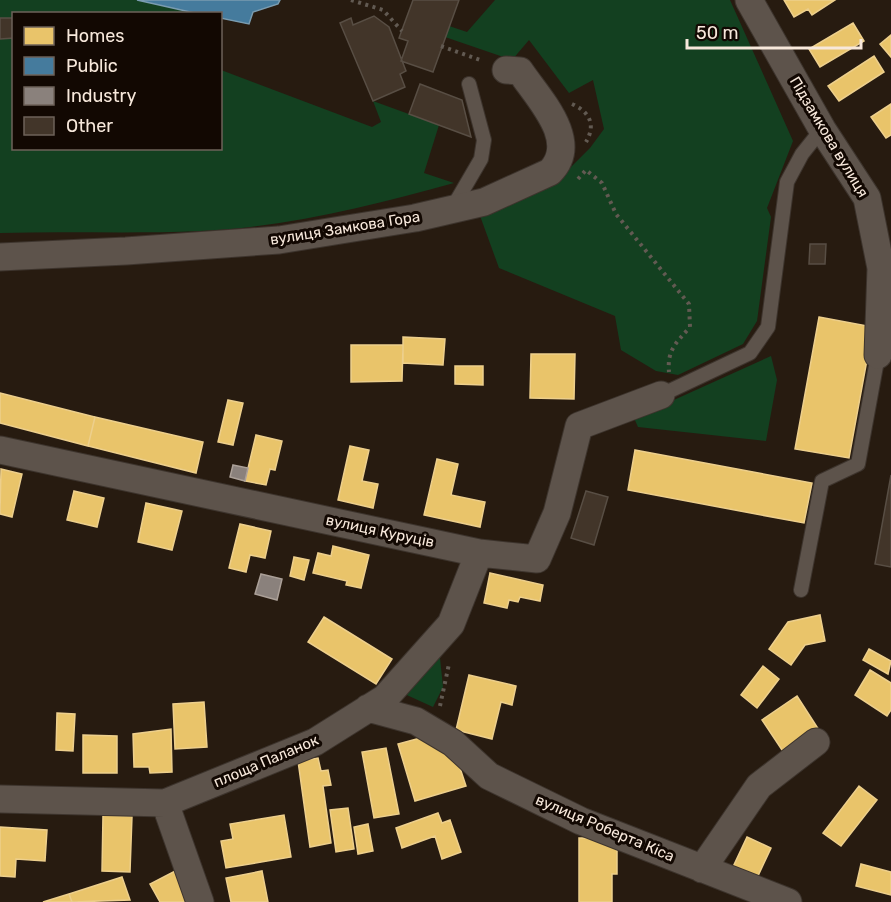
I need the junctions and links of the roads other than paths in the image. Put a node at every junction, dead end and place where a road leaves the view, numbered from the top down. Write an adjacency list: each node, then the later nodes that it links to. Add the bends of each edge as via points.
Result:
1 (749, 0): 4 (street, Підзамкова вулиця)
2 (506, 70): 5 (street, вулиця Замкова Гора, via 520,71 558,129 563,141 558,164 550,172 484,202)
3 (469, 84): 5 (lane, via 484,140 481,159)
4 (822, 129): 7 (street, Підзамкова вулиця, via 867,198 881,268); 8 (lane, via 787,182 768,327 750,353)
5 (452, 209): 6 (street, вулиця Замкова Гора, via 279,240)
6 (0, 257)
7 (878, 355): 11 (lane, via 858,464 822,481)
8 (667, 393): 10 (street, вулиця Куруців, via 579,426 557,513 537,560)
9 (0, 450): 10 (street, вулиця Куруців)
10 (479, 553): 12 (street, площа Паланок, via 451,624 385,698)
11 (801, 590)
12 (368, 708): 15 (street, площа Паланок, via 315,742); 16 (street, вулиця Роберта Кіса, via 416,722 453,742 489,776 580,821)
13 (816, 741): 16 (street, via 759,786)
14 (0, 799): 15 (street, площа Паланок)
15 (165, 803): 17 (street)
16 (702, 869): 18 (street, вулиця Роберта Кіса)
17 (200, 902)
18 (788, 902)

